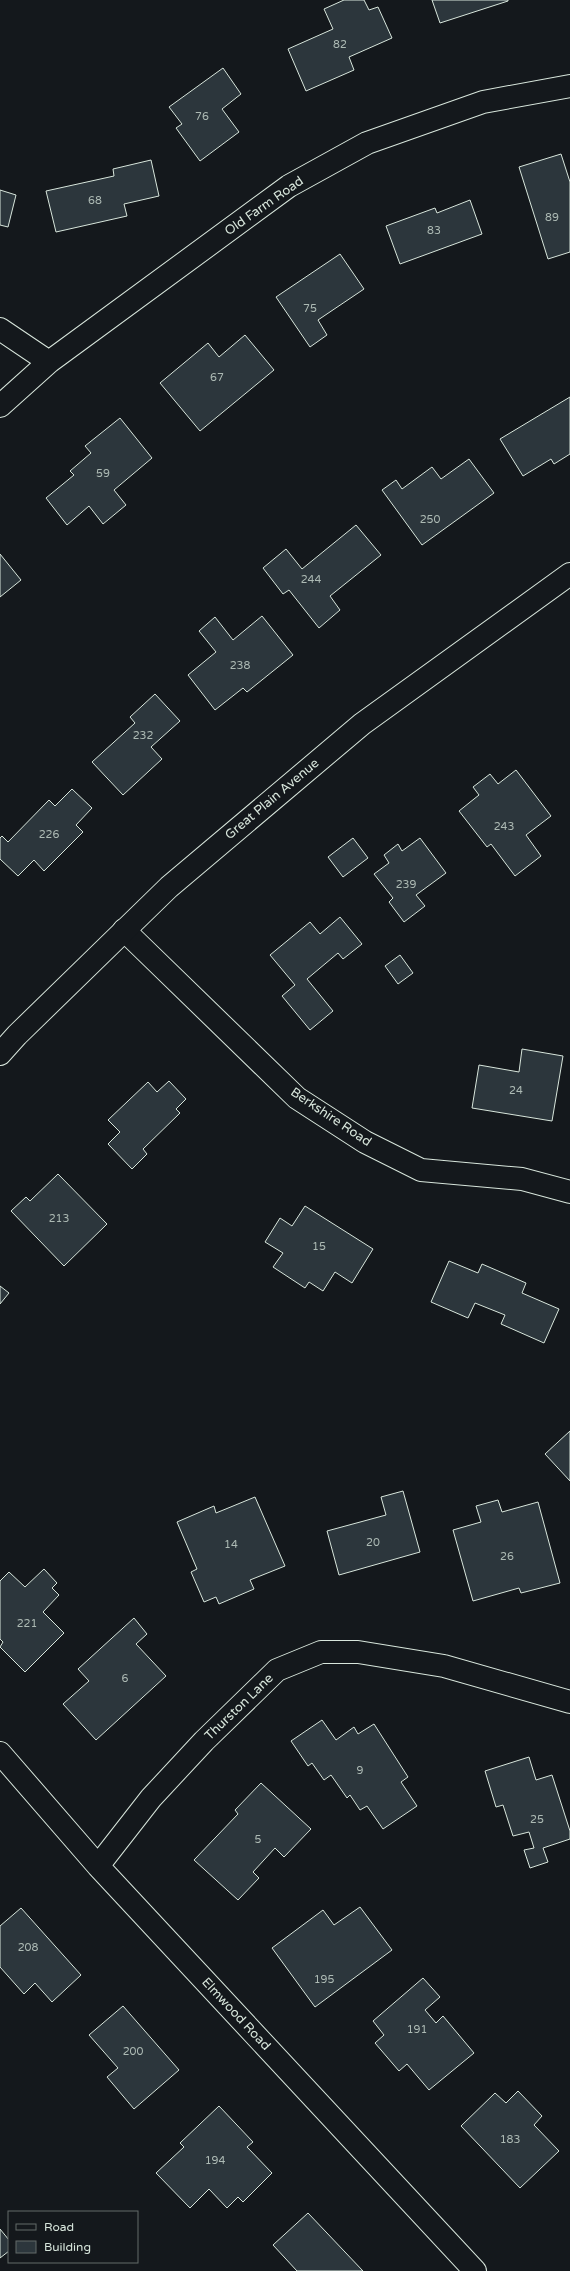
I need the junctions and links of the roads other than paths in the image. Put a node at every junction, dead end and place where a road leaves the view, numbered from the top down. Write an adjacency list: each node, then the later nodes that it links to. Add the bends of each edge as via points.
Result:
1 (570, 86): 3 (street, Old Farm Road, via 483,102 367,143 289,186)
2 (0, 329): 3 (street)
3 (49, 362): 4 (street, Old Farm Road)
4 (0, 406)
5 (570, 574): 6 (street, Great Plain Avenue, via 362,724 169,887)
6 (124, 930): 7 (street, Great Plain Avenue); 8 (street, Berkshire Road, via 297,1098 365,1142 421,1170 522,1179)
7 (0, 1054)
8 (570, 1192)
9 (570, 1702): 11 (street, Thurston Lane, via 444,1666 358,1652 321,1652 277,1670 204,1741 151,1798)
10 (0, 1753): 11 (street, Elmwood Road)
11 (98, 1866): 12 (street, Elmwood Road)
12 (475, 2271)

